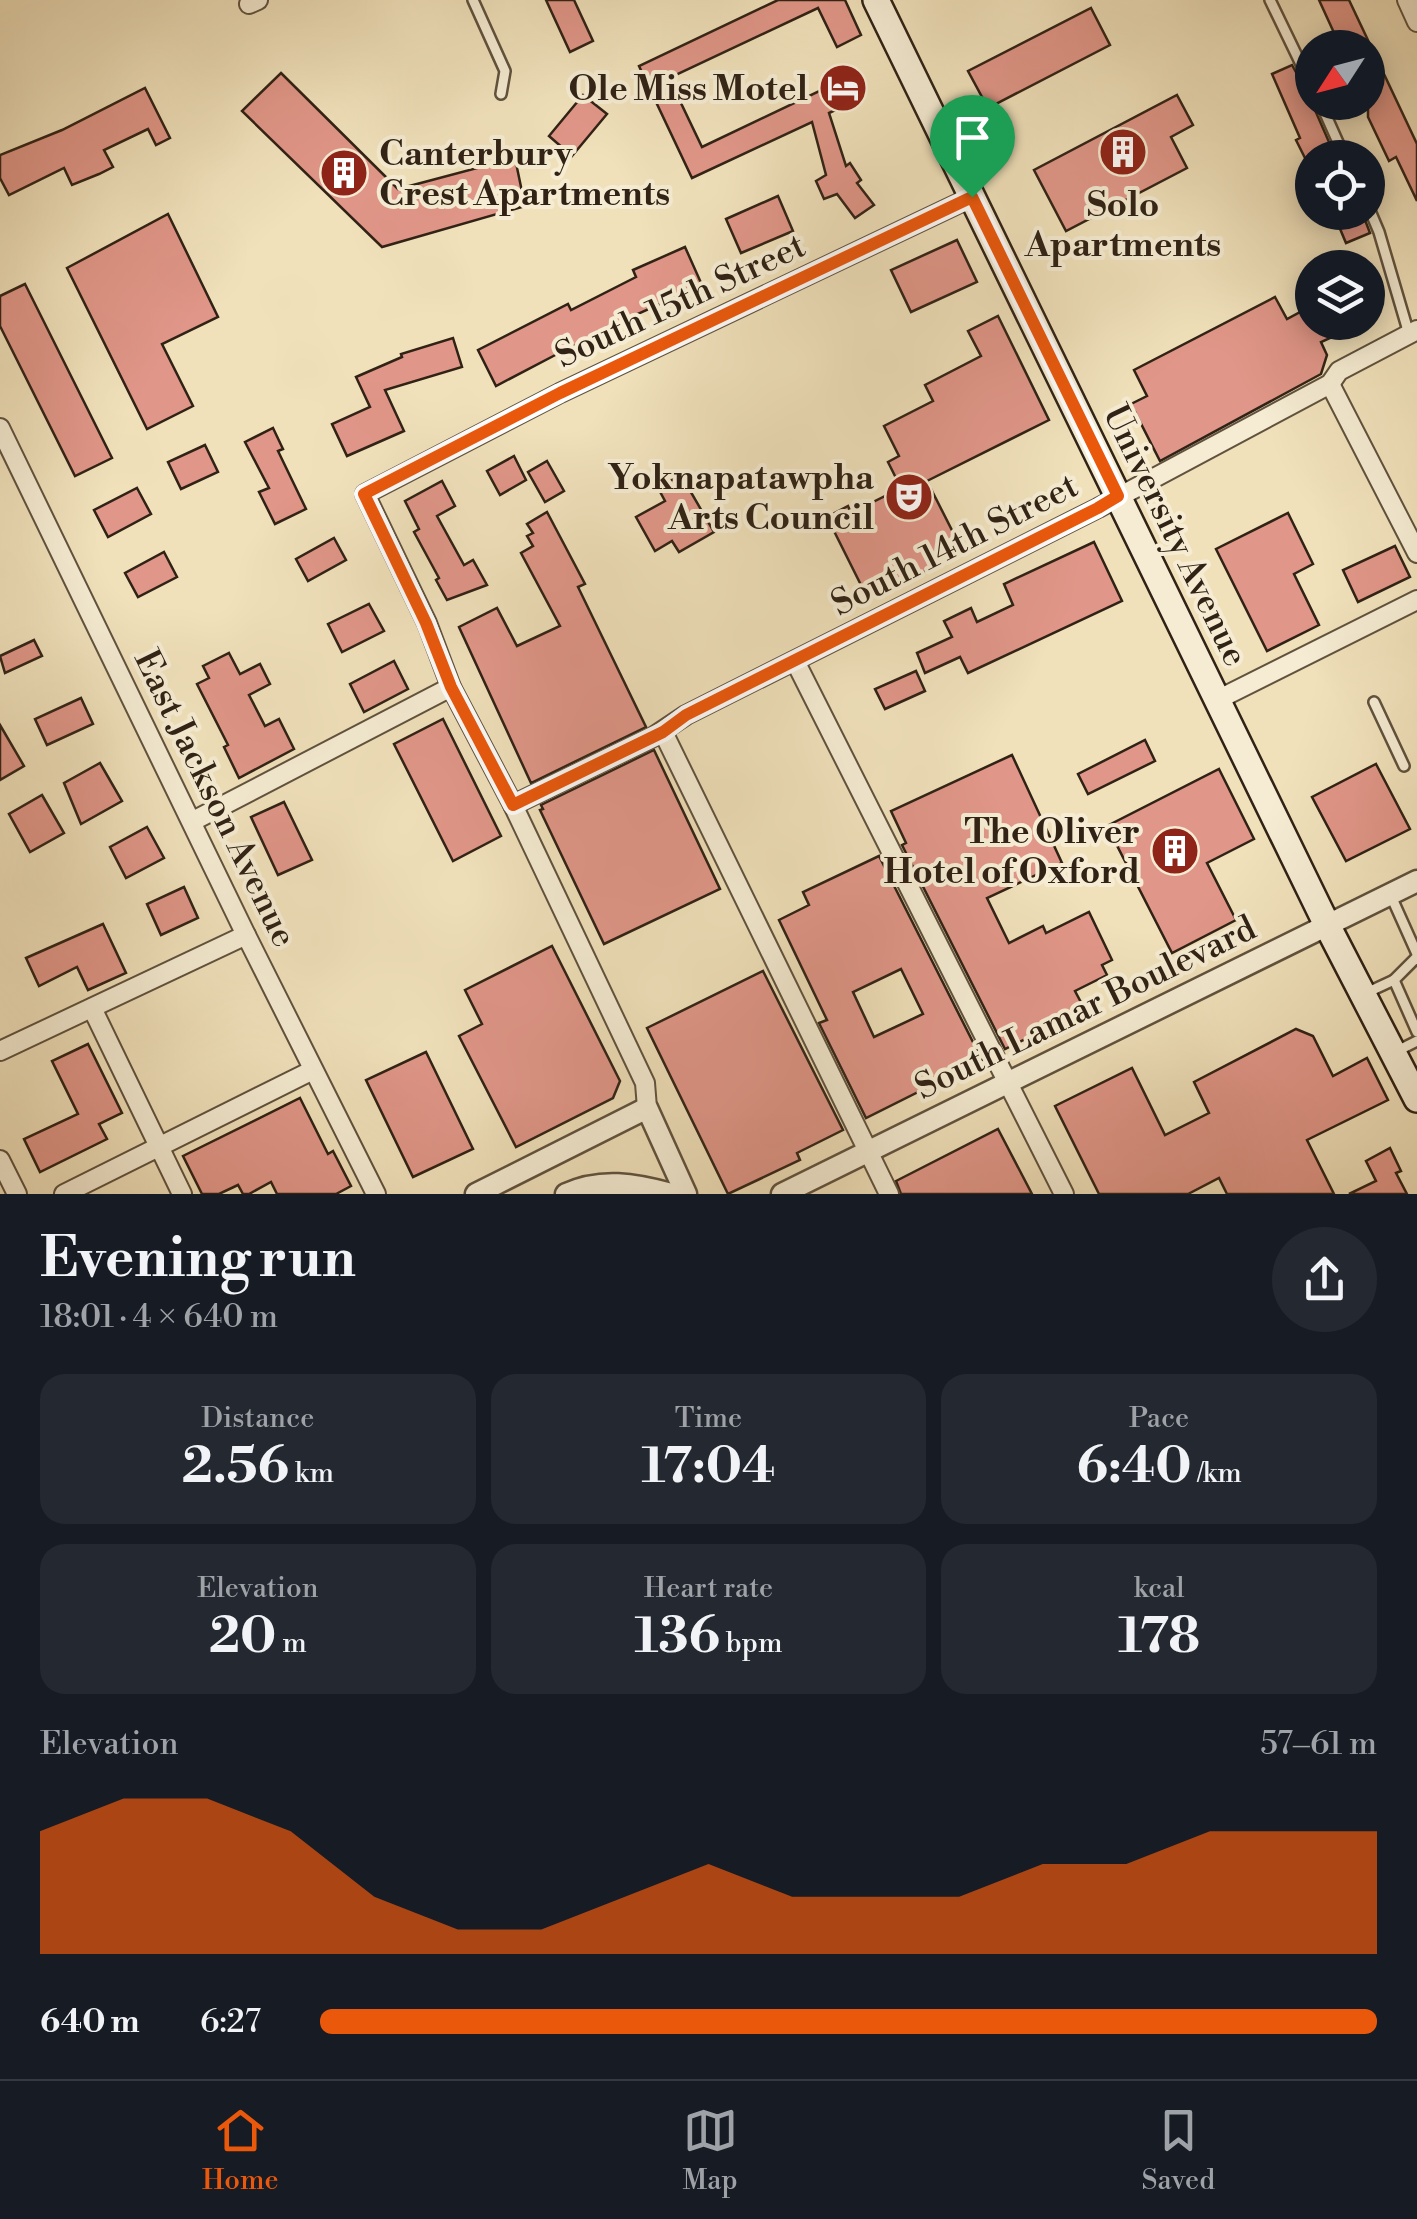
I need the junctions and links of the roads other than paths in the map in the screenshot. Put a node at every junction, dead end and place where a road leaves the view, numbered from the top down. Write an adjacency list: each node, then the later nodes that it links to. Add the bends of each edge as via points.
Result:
1 (473, 0): 7 (lane, via 505,72)
2 (876, 0): 8 (main road, University Avenue)
3 (1270, 0): 6 (lane)
4 (1407, 0): 5 (street)
5 (1417, 22)
6 (1295, 52)
7 (501, 94)
8 (972, 197): 13 (main road, University Avenue); 17 (street, South 15th Street, via 364,494)
9 (1378, 230): 10 (lane)
10 (1413, 332): 11 (street, South 14th Street, via 1339,371)
11 (1330, 384): 13 (street, South 14th Street); 14 (street)
12 (0, 428): 23 (street, East Jackson Avenue)
13 (1118, 496): 16 (street, South 14th Street); 18 (main road, University Avenue)
14 (1417, 552)
15 (1417, 600): 18 (street)
16 (795, 661): 20 (street, South 14th Street); 36 (street)
17 (451, 687): 22 (street); 23 (street)
18 (1217, 700): 26 (main road, University Avenue)
19 (1374, 702): 21 (lane)
20 (663, 732): 22 (street, South 14th Street); 40 (street)
21 (1404, 766)
22 (513, 805): 38 (street, via 645,1082)
23 (193, 821): 27 (street, East Jackson Avenue)
24 (1417, 880): 25 (street, South Lamar Boulevard)
25 (1390, 894): 26 (street, South Lamar Boulevard); 28 (lane)
26 (1327, 925): 30 (main road, University Avenue); 36 (street, South Lamar Boulevard)
27 (246, 935): 31 (street); 35 (street, East Jackson Avenue)
28 (1417, 956): 29 (lane)
29 (1394, 980): 30 (lane); 32 (lane)
30 (1364, 994): 33 (main road, University Avenue)
31 (92, 1008): 34 (street); 39 (street)
32 (1417, 1032)
33 (1405, 1046): 37 (main road, University Avenue)
34 (0, 1052)
35 (314, 1070): 39 (street); 45 (street, East Jackson Avenue)
36 (1008, 1081): 40 (street, South Lamar Boulevard); 52 (street)
37 (1417, 1099)
38 (647, 1108): 46 (street); 49 (street)
39 (159, 1148): 43 (street); 44 (street)
40 (867, 1150): 50 (street, South Lamar Boulevard); 51 (street)
41 (0, 1160): 42 (street)
42 (17, 1194)
43 (64, 1194)
44 (182, 1194)
45 (376, 1194)
46 (476, 1194)
47 (566, 1194): 48 (street, via 620,1183)
48 (671, 1194)
49 (686, 1194)
50 (782, 1194)
51 (889, 1194)
52 (1064, 1194)

